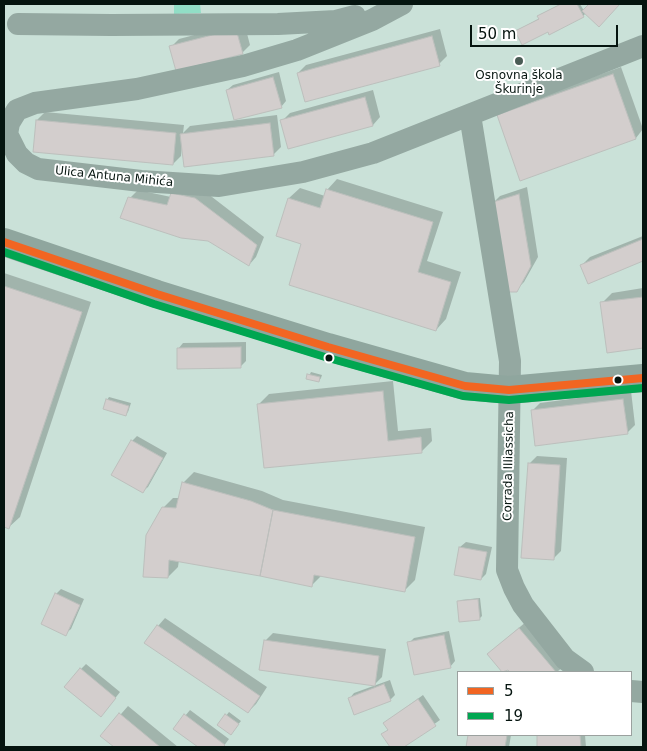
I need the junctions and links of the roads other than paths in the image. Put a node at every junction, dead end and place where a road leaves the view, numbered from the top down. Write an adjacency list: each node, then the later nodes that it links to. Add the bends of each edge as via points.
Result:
1 (402, 4): 2 (street, Ulica Antuna Mihića)
2 (372, 20): 3 (street, via 368,13 364,13 336,21 278,24); 5 (street, Ulica Antuna Mihića, via 297,50 243,66 138,89 35,103 16,110 7,134 17,154 38,169 219,186 303,172 373,153)
3 (18, 24)
4 (643, 46): 5 (street, Ulica Antuna Mihića)
5 (470, 115): 8 (street, Corrada Illiassicha, via 510,362)
6 (4, 242): 8 (main road, via 157,294 328,346 465,386)
7 (643, 378): 8 (main road)
8 (509, 390): 9 (street, Corrada Illiassicha, via 507,570 522,602 566,659)
9 (583, 671)

